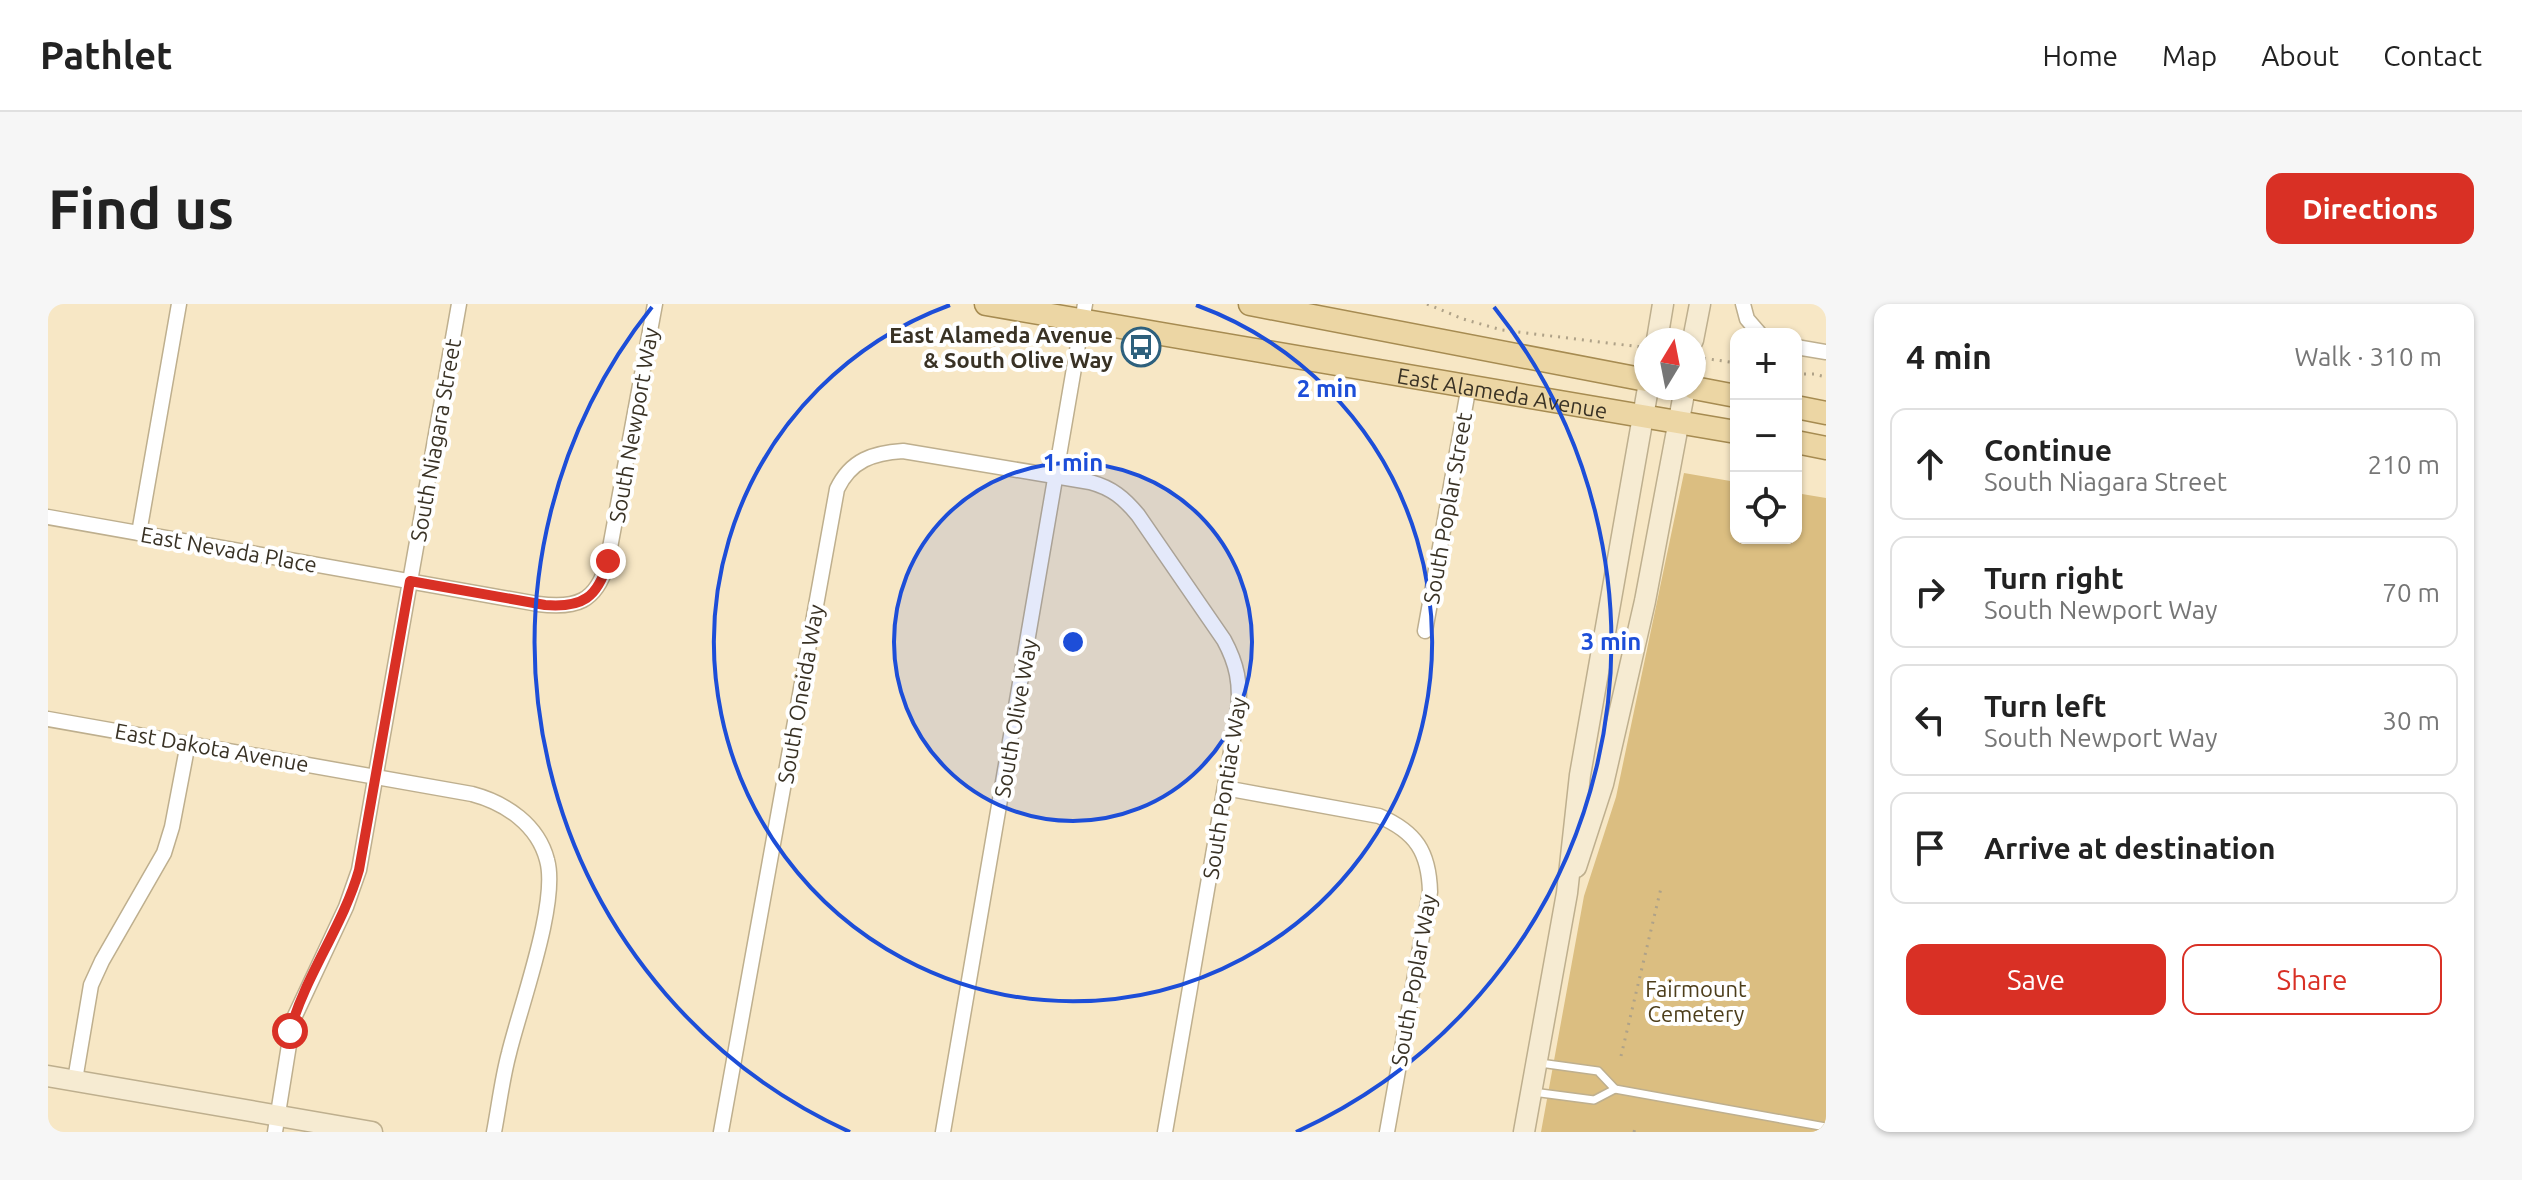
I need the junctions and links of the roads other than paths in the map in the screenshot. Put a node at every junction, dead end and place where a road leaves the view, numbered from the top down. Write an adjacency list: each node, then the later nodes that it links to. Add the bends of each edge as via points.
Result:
1 (179, 304): 30 (street)
2 (459, 304): 31 (street, South Niagara Street)
3 (655, 304): 31 (street, South Newport Way, via 608,561 594,592 579,603 550,606)
4 (986, 304): 9 (main road, East Alameda Avenue)
5 (1250, 304): 15 (main road, East Alameda Avenue)
6 (1663, 304): 10 (main road)
7 (1700, 304): 11 (main road)
8 (1743, 304): 12 (street)
9 (1083, 313): 16 (main road, East Alameda Avenue); 28 (street, South Olive Way)
10 (1659, 328)
11 (1695, 328)
12 (1755, 328)
13 (1802, 348): 14 (street)
14 (1826, 352)
15 (1634, 378)
16 (1469, 385): 23 (main road, East Alameda Avenue); 32 (street, South Poplar Street)
17 (1706, 390): 18 (main road)
18 (1730, 395)
19 (1646, 400): 23 (main road)
20 (1683, 400): 24 (main road)
21 (1802, 408): 22 (main road)
22 (1826, 413)
23 (1643, 415): 24 (main road, East Alameda Avenue); 37 (main road, via 1580,775)
24 (1679, 421): 25 (main road, East Alameda Avenue); 37 (main road, via 1603,784)
25 (1730, 431)
26 (1802, 443): 27 (main road)
27 (1826, 448)
28 (1057, 477): 36 (street, South Pontiac Way, via 1104,487 1124,499 1224,640 1240,691); 47 (street, South Oneida Way, via 903,451 864,458 843,478 832,512); 48 (street, South Olive Way)
29 (48, 517): 30 (street, East Nevada Place)
30 (139, 533): 31 (street, East Nevada Place)
31 (410, 581): 35 (street, South Niagara Street)
32 (1425, 631)
33 (48, 719): 34 (street, East Dakota Avenue)
34 (188, 743): 35 (street, East Dakota Avenue); 40 (street, via 164,853 94,978)
35 (376, 776): 43 (street, South Niagara Street, via 354,887 293,1020); 46 (street, via 496,801 523,820 547,860 547,905)
36 (1225, 788): 49 (street, South Pontiac Way); 50 (street, South Poplar Way, via 1379,816 1410,835 1427,859 1430,892)
37 (1567, 893): 38 (main road)
38 (1536, 1062): 41 (lane, via 1598,1071); 42 (main road)
39 (48, 1076): 40 (main road)
40 (75, 1080): 43 (main road)
41 (1615, 1089): 42 (lane, via 1594,1100); 44 (lane)
42 (1531, 1091): 51 (main road)
43 (276, 1124): 45 (main road)
44 (1826, 1127)
45 (372, 1132)
46 (494, 1132)
47 (721, 1132)
48 (943, 1132)
49 (1165, 1132)
50 (1387, 1132)
51 (1524, 1132)

